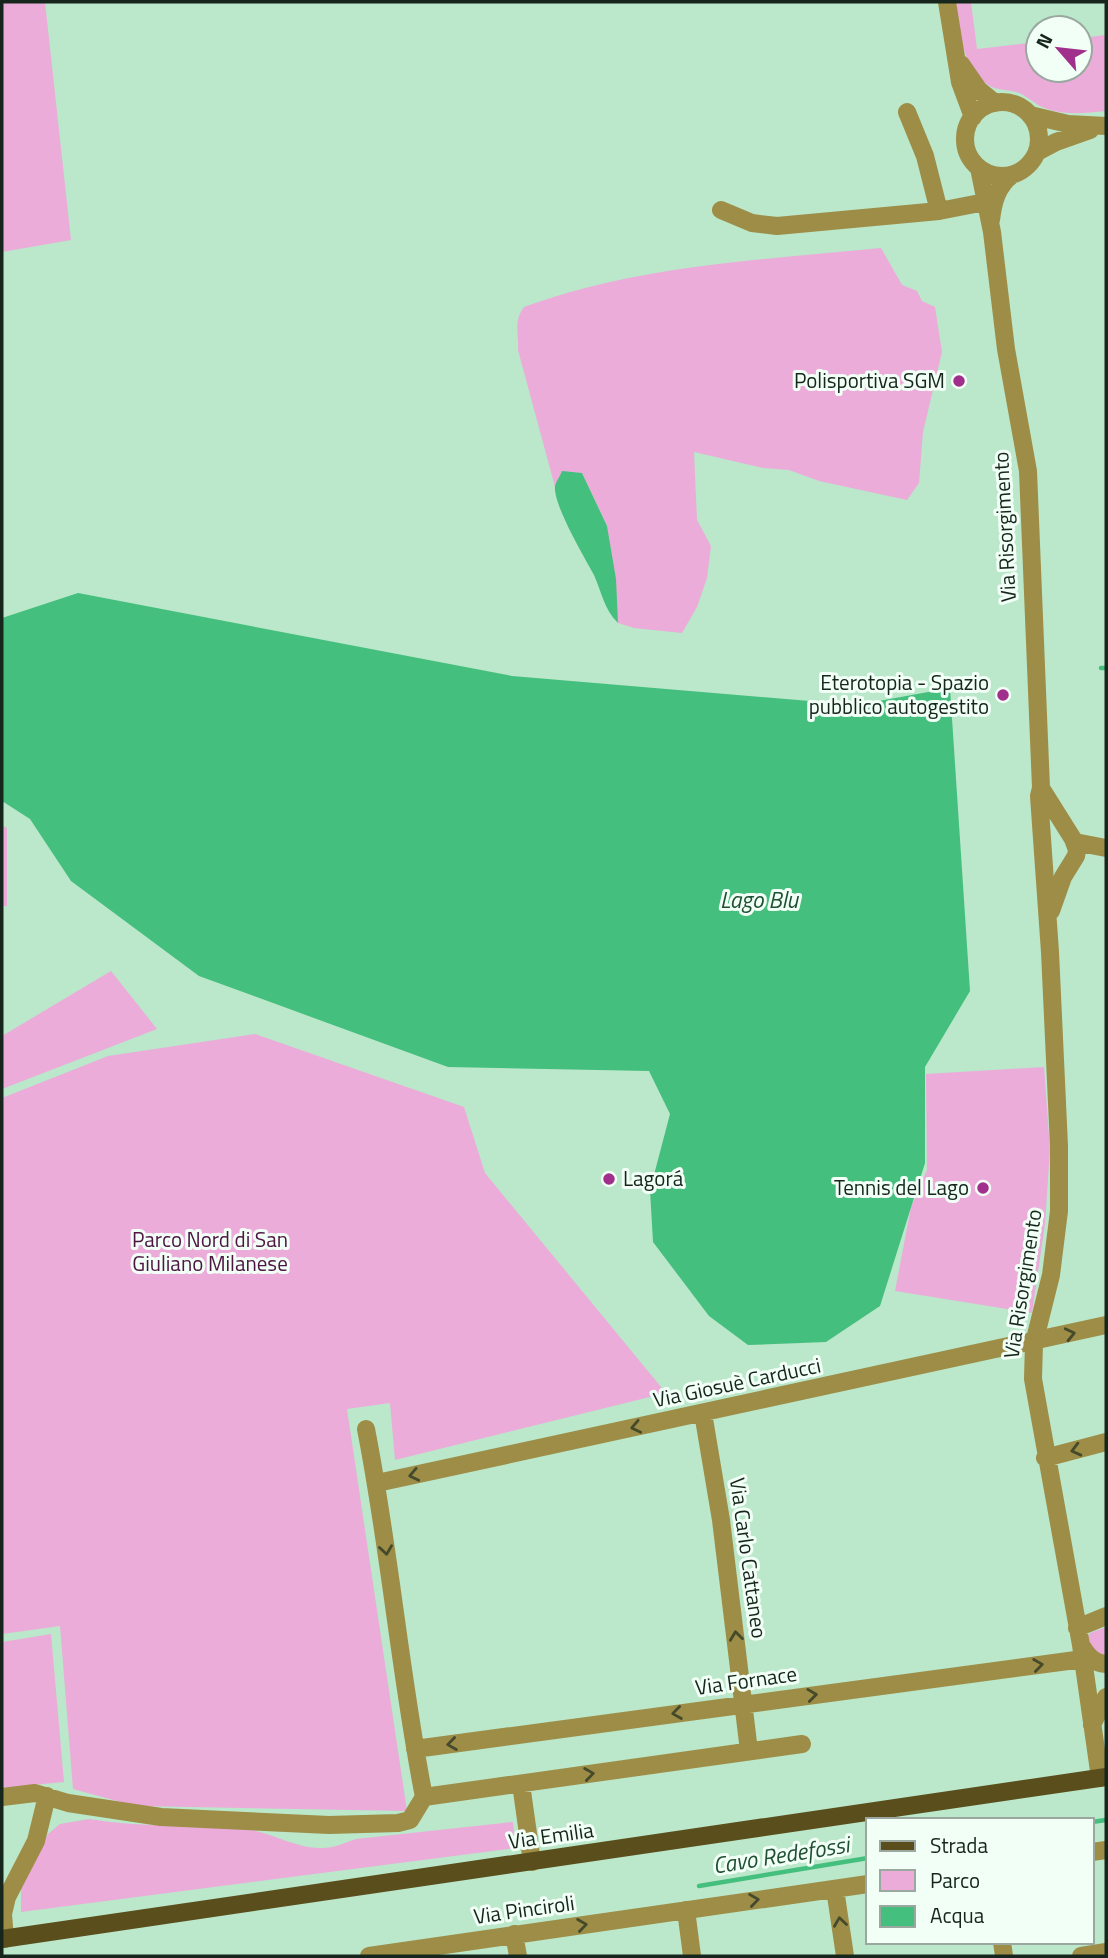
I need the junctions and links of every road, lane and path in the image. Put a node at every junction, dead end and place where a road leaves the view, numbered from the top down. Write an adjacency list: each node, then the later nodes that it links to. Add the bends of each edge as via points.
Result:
1 (947, 2): 2 (street)
2 (957, 58): 3 (street, via 975,86); 6 (street)
3 (995, 103): 5 (street, via 1014,104); 6 (street)
4 (907, 112): 13 (street, via 925,156)
5 (1030, 115): 7 (street); 8 (street, via 1039,133)
6 (973, 117): 9 (street, via 966,143)
7 (1105, 126): 8 (street)
8 (1037, 152): 10 (street, via 1026,167)
9 (979, 168): 10 (street, via 993,175); 11 (street, Via Risorgimento)
10 (1012, 175): 14 (street, Via Risorgimento, via 997,194)
11 (985, 202): 13 (street); 14 (street, Via Risorgimento)
12 (721, 210): 13 (street, via 752,223 777,226)
13 (939, 211)
14 (990, 224): 15 (street, Via Risorgimento, via 1028,471)
15 (1041, 788): 17 (street, Via Risorgimento); 18 (street, Via Risorgimento)
16 (1106, 848): 17 (street)
17 (1073, 849): 18 (street, via 1065,867 1049,864); 18 (street, via 1064,833 1052,834); 19 (street, Via Risorgimento)
18 (1043, 852): 19 (street, Via Risorgimento)
19 (1048, 917): 21 (street, Via Risorgimento, via 1059,1212 1051,1275)
20 (1106, 1325): 21 (street, Via Giosuè Carducci, one-way to 20)
21 (1034, 1343): 22 (street, Via Giosuè Carducci); 25 (street, Via Risorgimento, via 1033,1379)
22 (703, 1413): 26 (street, Via Giosuè Carducci, one-way to 26); 31 (street, Via Carlo Cattaneo, one-way to 22)
23 (366, 1429): 26 (street)
24 (1106, 1442): 25 (street, one-way to 25)
25 (1045, 1458): 28 (street, Via Risorgimento)
26 (377, 1483): 34 (street, one-way to 34)
27 (1106, 1616): 28 (street, Via Fornace)
28 (1080, 1644): 29 (street, via 1088,1656); 31 (street, Via Fornace, one-way to 28); 32 (street, Via Risorgimento)
29 (1106, 1664)
30 (1106, 1697): 32 (street)
31 (744, 1703): 34 (street, Via Fornace, one-way to 34); 35 (street, Via Carlo Cattaneo)
32 (1092, 1725): 36 (street, Via Risorgimento)
33 (802, 1744): 35 (street)
34 (415, 1749): 40 (street)
35 (748, 1751): 37 (street, one-way to 35)
36 (1103, 1777): 41 (main road, Via Emilia)
37 (521, 1784): 40 (street); 41 (street)
38 (47, 1796): 39 (street); 40 (street, via 161,1817 329,1825 410,1820); 46 (street, via 36,1841 7,1897)
39 (2, 1797)
40 (424, 1797)
41 (532, 1862): 46 (main road, Via Emilia)
42 (866, 1884): 43 (street, Via Pinciroli)
43 (835, 1889): 44 (street, Via Pinciroli, one-way to 43); 51 (street, one-way to 43)
44 (687, 1910): 45 (street, Via Pinciroli, one-way to 44); 50 (street)
45 (514, 1934): 48 (street, Via Pinciroli); 49 (street)
46 (3, 1939)
47 (1106, 1952): 52 (street)
48 (369, 1956)
49 (518, 1956)
50 (692, 1956)
51 (845, 1956)
52 (1081, 1956)

